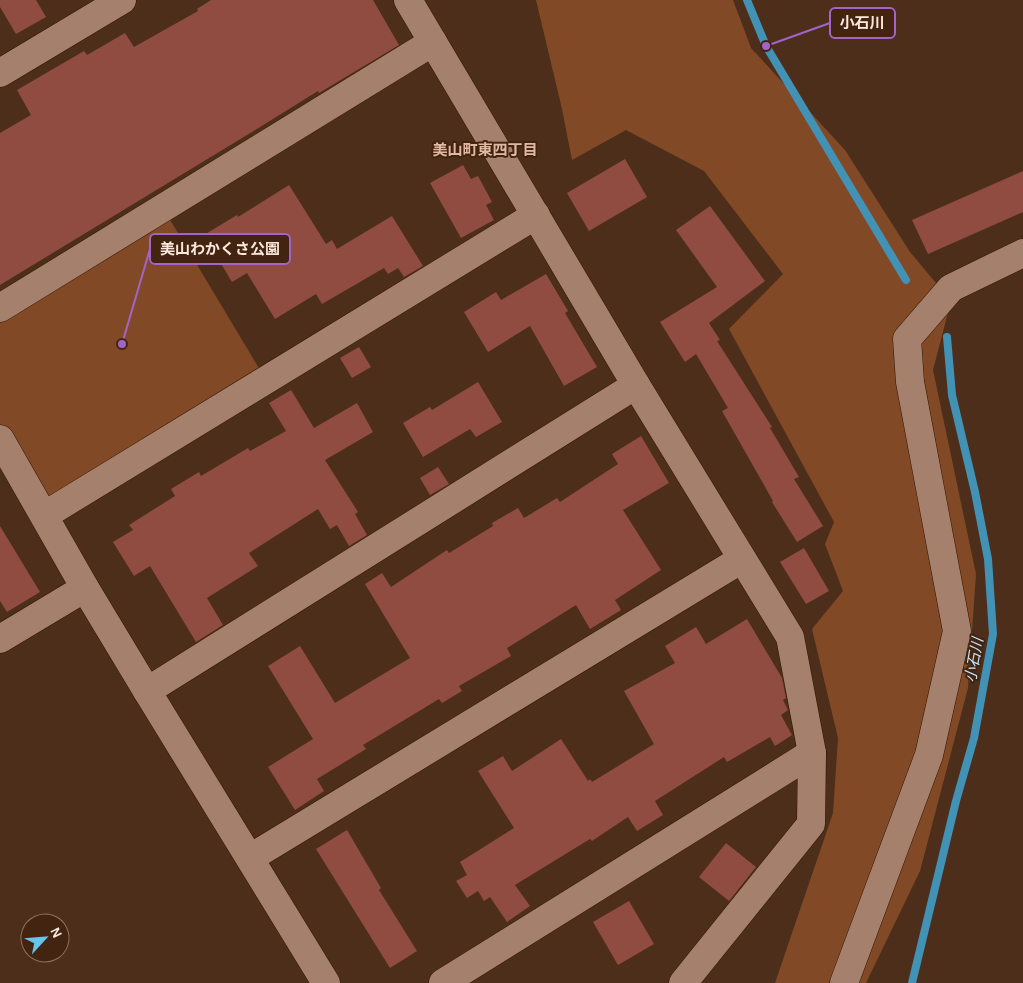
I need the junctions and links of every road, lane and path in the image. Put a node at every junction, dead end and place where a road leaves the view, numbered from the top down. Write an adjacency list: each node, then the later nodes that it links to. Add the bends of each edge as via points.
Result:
1 (122, 0): 4 (street)
2 (408, 0): 3 (street)
3 (433, 42): 5 (street); 7 (street)
4 (0, 73)
5 (536, 215): 8 (street); 10 (street)
6 (1023, 253): 20 (street, via 951,288 907,338 910,382 958,631 929,755)
7 (0, 308)
8 (636, 385): 11 (street); 14 (street)
9 (0, 439): 10 (street)
10 (45, 514): 12 (street)
11 (742, 559): 15 (street, via 790,637); 16 (street)
12 (85, 588): 13 (street); 14 (street)
13 (0, 639)
14 (147, 691): 16 (street)
15 (812, 753): 18 (street); 19 (street, via 811,824)
16 (250, 858): 17 (street)
17 (326, 983)
18 (443, 983)
19 (684, 983)
20 (844, 983)

